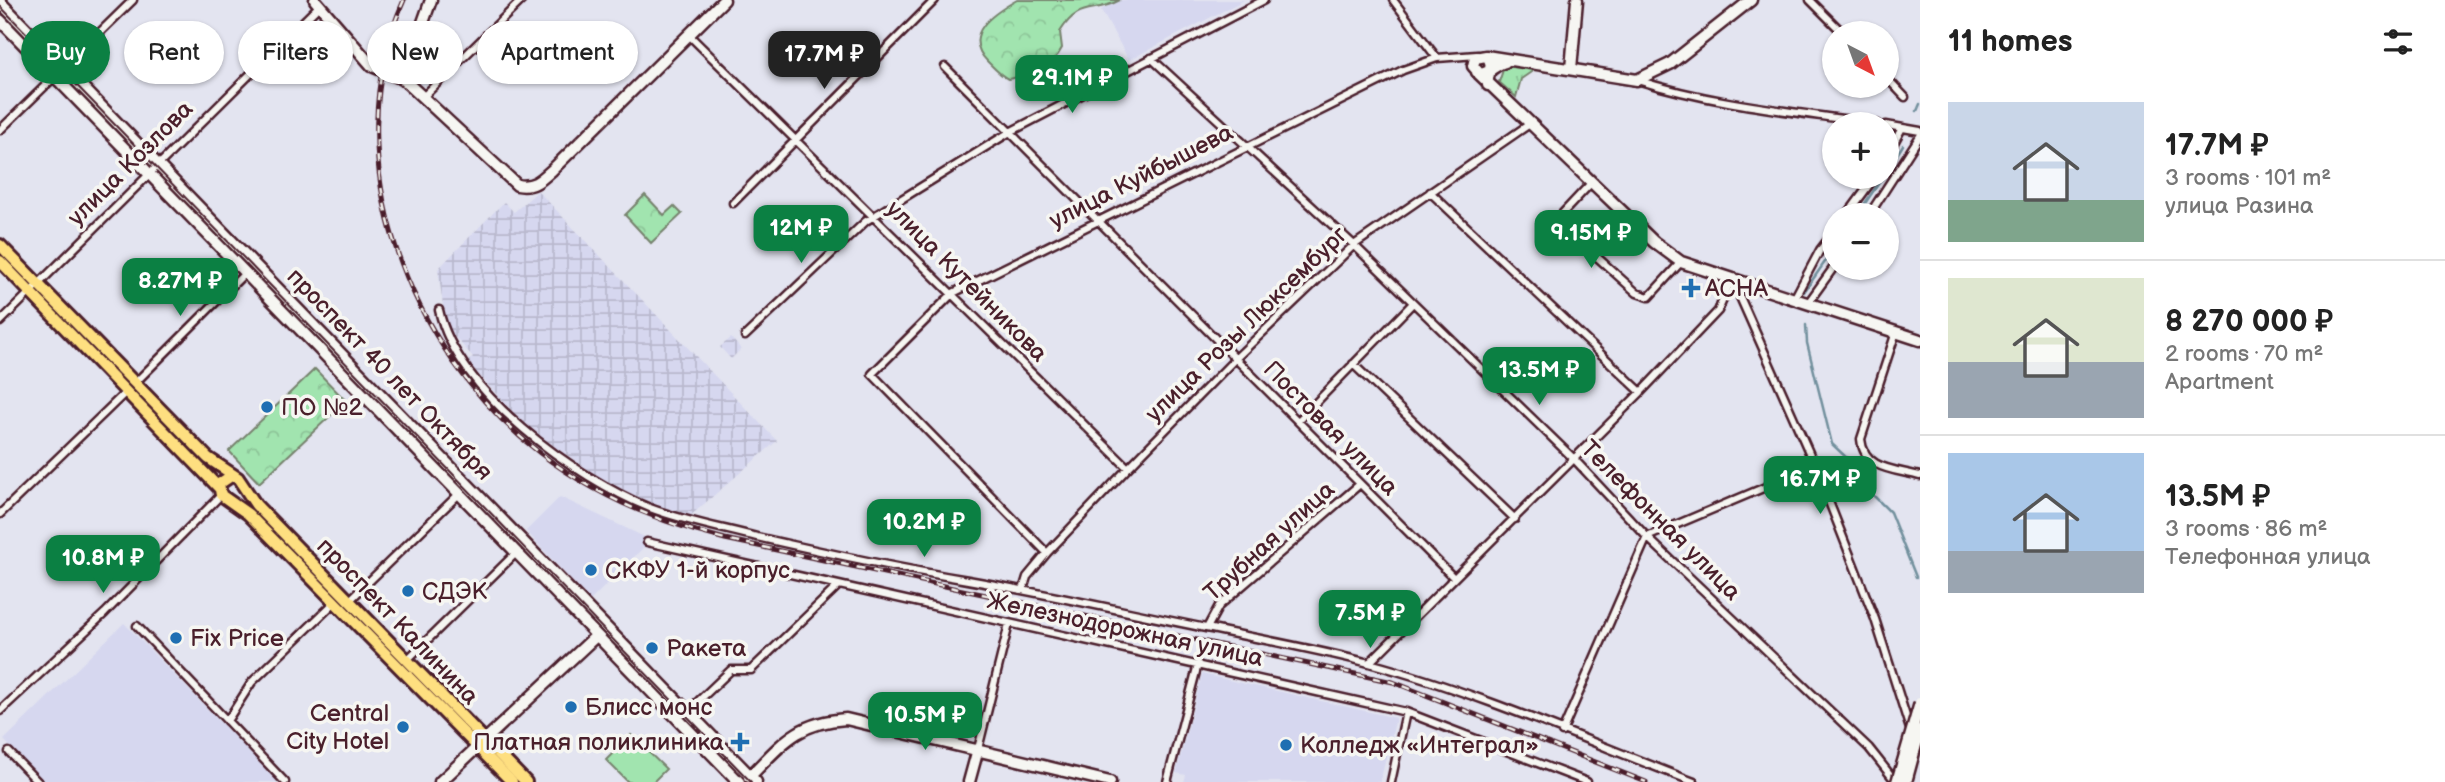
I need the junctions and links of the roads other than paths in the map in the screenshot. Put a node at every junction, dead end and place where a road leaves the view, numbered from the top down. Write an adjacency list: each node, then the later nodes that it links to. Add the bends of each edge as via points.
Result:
1 (133, 0): 16 (street)
2 (432, 0): 14 (street)
3 (522, 0): 37 (street)
4 (724, 0): 18 (street)
5 (936, 0): 47 (street)
6 (1264, 0): 22 (street)
7 (1393, 0): 23 (street)
8 (1577, 0): 28 (street)
9 (1751, 0): 30 (street, via 1670,64)
10 (1810, 0): 15 (street)
11 (0, 2): 17 (street, проспект 40 лет Октября)
12 (317, 3): 24 (street); 49 (street, улица Козлова)
13 (0, 20): 19 (street, проспект 40 лет Октября)
14 (424, 21)
15 (1831, 21)
16 (110, 22)
17 (21, 27)
18 (689, 35): 37 (street, via 537,183 527,187 517,185); 47 (street, улица Кутейникова)
19 (21, 38)
20 (1484, 56): 21 (street, улица Куйбышева); 25 (street, улица Куйбышева); 27 (street, via 1491,62); 29 (street, via 1475,58)
21 (1453, 57): 23 (street, улица Куйбышева); 29 (street)
22 (1151, 58): 44 (street); 48 (street, Телефонная улица)
23 (1437, 58): 48 (street, улица Куйбышева)
24 (367, 59)
25 (1513, 60): 27 (street); 28 (street, улица Куйбышева)
26 (945, 67): 44 (street, Постовая улица)
27 (1490, 69): 29 (street, via 1484,74); 35 (street)
28 (1571, 69): 30 (street)
29 (1475, 71): 35 (street)
30 (1637, 80): 39 (street, via 1665,89)
31 (46, 84): 43 (street)
32 (70, 84): 50 (street, проспект 40 лет Октября)
33 (73, 84): 49 (street, проспект 40 лет Октября)
34 (409, 84): 37 (street)
35 (1488, 85): 40 (street)
36 (1899, 90): 38 (street)
37 (424, 96)
38 (1906, 97)
39 (1822, 116)
40 (1531, 123): 51 (street); 52 (street, улица Розы Люксембург)
41 (1899, 127): 42 (street)
42 (1902, 128): 45 (street); 46 (street)
43 (0, 130)
44 (1010, 132): 55 (street); 56 (street, Постовая улица)
45 (1899, 133)
46 (1920, 133): 54 (street)
47 (794, 140): 53 (street); 55 (street, улица Кутейникова)
48 (1246, 147): 56 (street, улица Куйбышева); 58 (street, Телефонная улица)
49 (157, 165): 50 (street, улица Козлова); 110 (street, проспект 40 лет Октября)
50 (148, 174): 62 (street, проспект 40 лет Октября); 65 (street, улица Козлова)
51 (1591, 182): 61 (street); 61 (street, via 1558,222 1637,293 1649,297)
52 (1430, 192): 58 (street, улица Розы Люксембург); 78 (street)
53 (733, 203)
54 (1876, 203)
55 (874, 216): 66 (street, улица Кутейникова); 73 (street)
56 (1097, 223): 66 (street, улица Куйбышева); 75 (street, Постовая улица)
57 (0, 245): 65 (main road, проспект Калинина)
58 (1354, 245): 68 (street, Телефонная улица); 75 (street, улица Розы Люксембург)
59 (1822, 249): 67 (street)
60 (0, 261): 65 (main road, проспект Калинина)
61 (1681, 262): 63 (street)
62 (245, 273): 77 (street); 88 (street, проспект 40 лет Октября)
63 (1732, 279): 67 (street); 78 (street, via 1718,311); 81 (street)
64 (1825, 280): 69 (street)
65 (34, 288): 71 (street, улица Козлова); 77 (main road, проспект Калинина)
66 (953, 293): 82 (street, улица Кутейникова); 94 (street, улица Куйбышева, via 872,374)
67 (1794, 299): 69 (street)
68 (1413, 303): 76 (street); 80 (street, Телефонная улица)
69 (1808, 303): 72 (street)
70 (439, 310): 97 (street, Железнодорожная улица, via 456,350 497,404 546,448 617,494 654,509 770,540 878,565)
71 (0, 322)
72 (1896, 332): 74 (street); 84 (street, via 1861,439 1863,454 1869,461)
73 (745, 336)
74 (1920, 340)
75 (1235, 359): 79 (street, Постовая улица); 82 (street, улица Розы Люксембург)
76 (1353, 364): 79 (street); 90 (street)
77 (131, 387): 83 (main road, проспект Калинина); 87 (main road, проспект Калинина); 89 (street)
78 (1641, 392): 80 (street)
79 (1298, 421): 85 (street, Постовая улица)
80 (1574, 459): 90 (street); 91 (street, Телефонная улица)
81 (1815, 466): 91 (street); 117 (street, via 1875,619)
82 (1128, 468): 94 (street, улица Розы Люксембург)
83 (231, 476): 86 (main road, проспект Калинина, via 238,478); 87 (main road, via 221,480)
84 (1920, 476)
85 (1360, 484): 95 (street, Постовая улица); 102 (street, Трубная улица, via 1219,606)
86 (242, 487): 87 (main road, via 238,497); 98 (main road, проспект Калинина)
87 (223, 494): 99 (main road, проспект Калинина); 108 (street)
88 (459, 494): 93 (street, проспект 40 лет Октября); 98 (street)
89 (0, 514)
90 (1515, 519): 95 (street)
91 (1647, 537): 113 (street); 132 (street, Телефонная улица, via 1869,748)
92 (648, 542): 96 (street, Железнодорожная улица)
93 (516, 553): 103 (street, проспект 40 лет Октября); 104 (street)
94 (1047, 554): 97 (street, улица Розы Люксембург, via 1027,577)
95 (1454, 578): 105 (street)
96 (838, 586): 100 (street, Железнодорожная улица); 110 (street, via 751,670 731,670)
97 (1023, 590): 102 (street, Железнодорожная улица)
98 (349, 601): 104 (main road, проспект Калинина)
99 (335, 602): 111 (street, via 252,682); 115 (main road, проспект Калинина)
100 (1009, 624): 106 (street, Железнодорожная улица); 116 (street)
101 (137, 626): 111 (street)
102 (1208, 628): 105 (street, Железнодорожная улица)
103 (596, 636): 115 (street); 125 (street, проспект 40 лет Октября)
104 (407, 660): 115 (main road, проспект Калинина)
105 (1369, 663): 113 (street, Железнодорожная улица)
106 (1198, 664): 109 (street, Железнодорожная улица); 128 (street)
107 (1920, 703): 132 (street, bridge)
108 (0, 711)
109 (1405, 712): 129 (street); 130 (street, Железнодорожная улица)
110 (686, 713): 119 (street, проспект 40 лет Октября)
111 (227, 721): 121 (street)
112 (1920, 730): 133 (street, bridge)
113 (1562, 732): 131 (street, Железнодорожная улица)
114 (1920, 738): 117 (street)
115 (482, 744): 122 (street); 123 (main road, проспект Калинина); 124 (main road, проспект Калинина)
116 (978, 749): 119 (street, via 846,719 820,721 797,732); 126 (street); 127 (street)
117 (1916, 751): 133 (street)
118 (9, 752): 120 (street)
119 (750, 780)
120 (38, 782)
121 (285, 782)
122 (440, 782)
123 (512, 782)
124 (526, 782)
125 (739, 782)
126 (970, 782)
127 (1110, 782)
128 (1167, 782)
129 (1391, 782)
130 (1587, 782)
131 (1695, 782)
132 (1897, 782)
133 (1907, 782)

